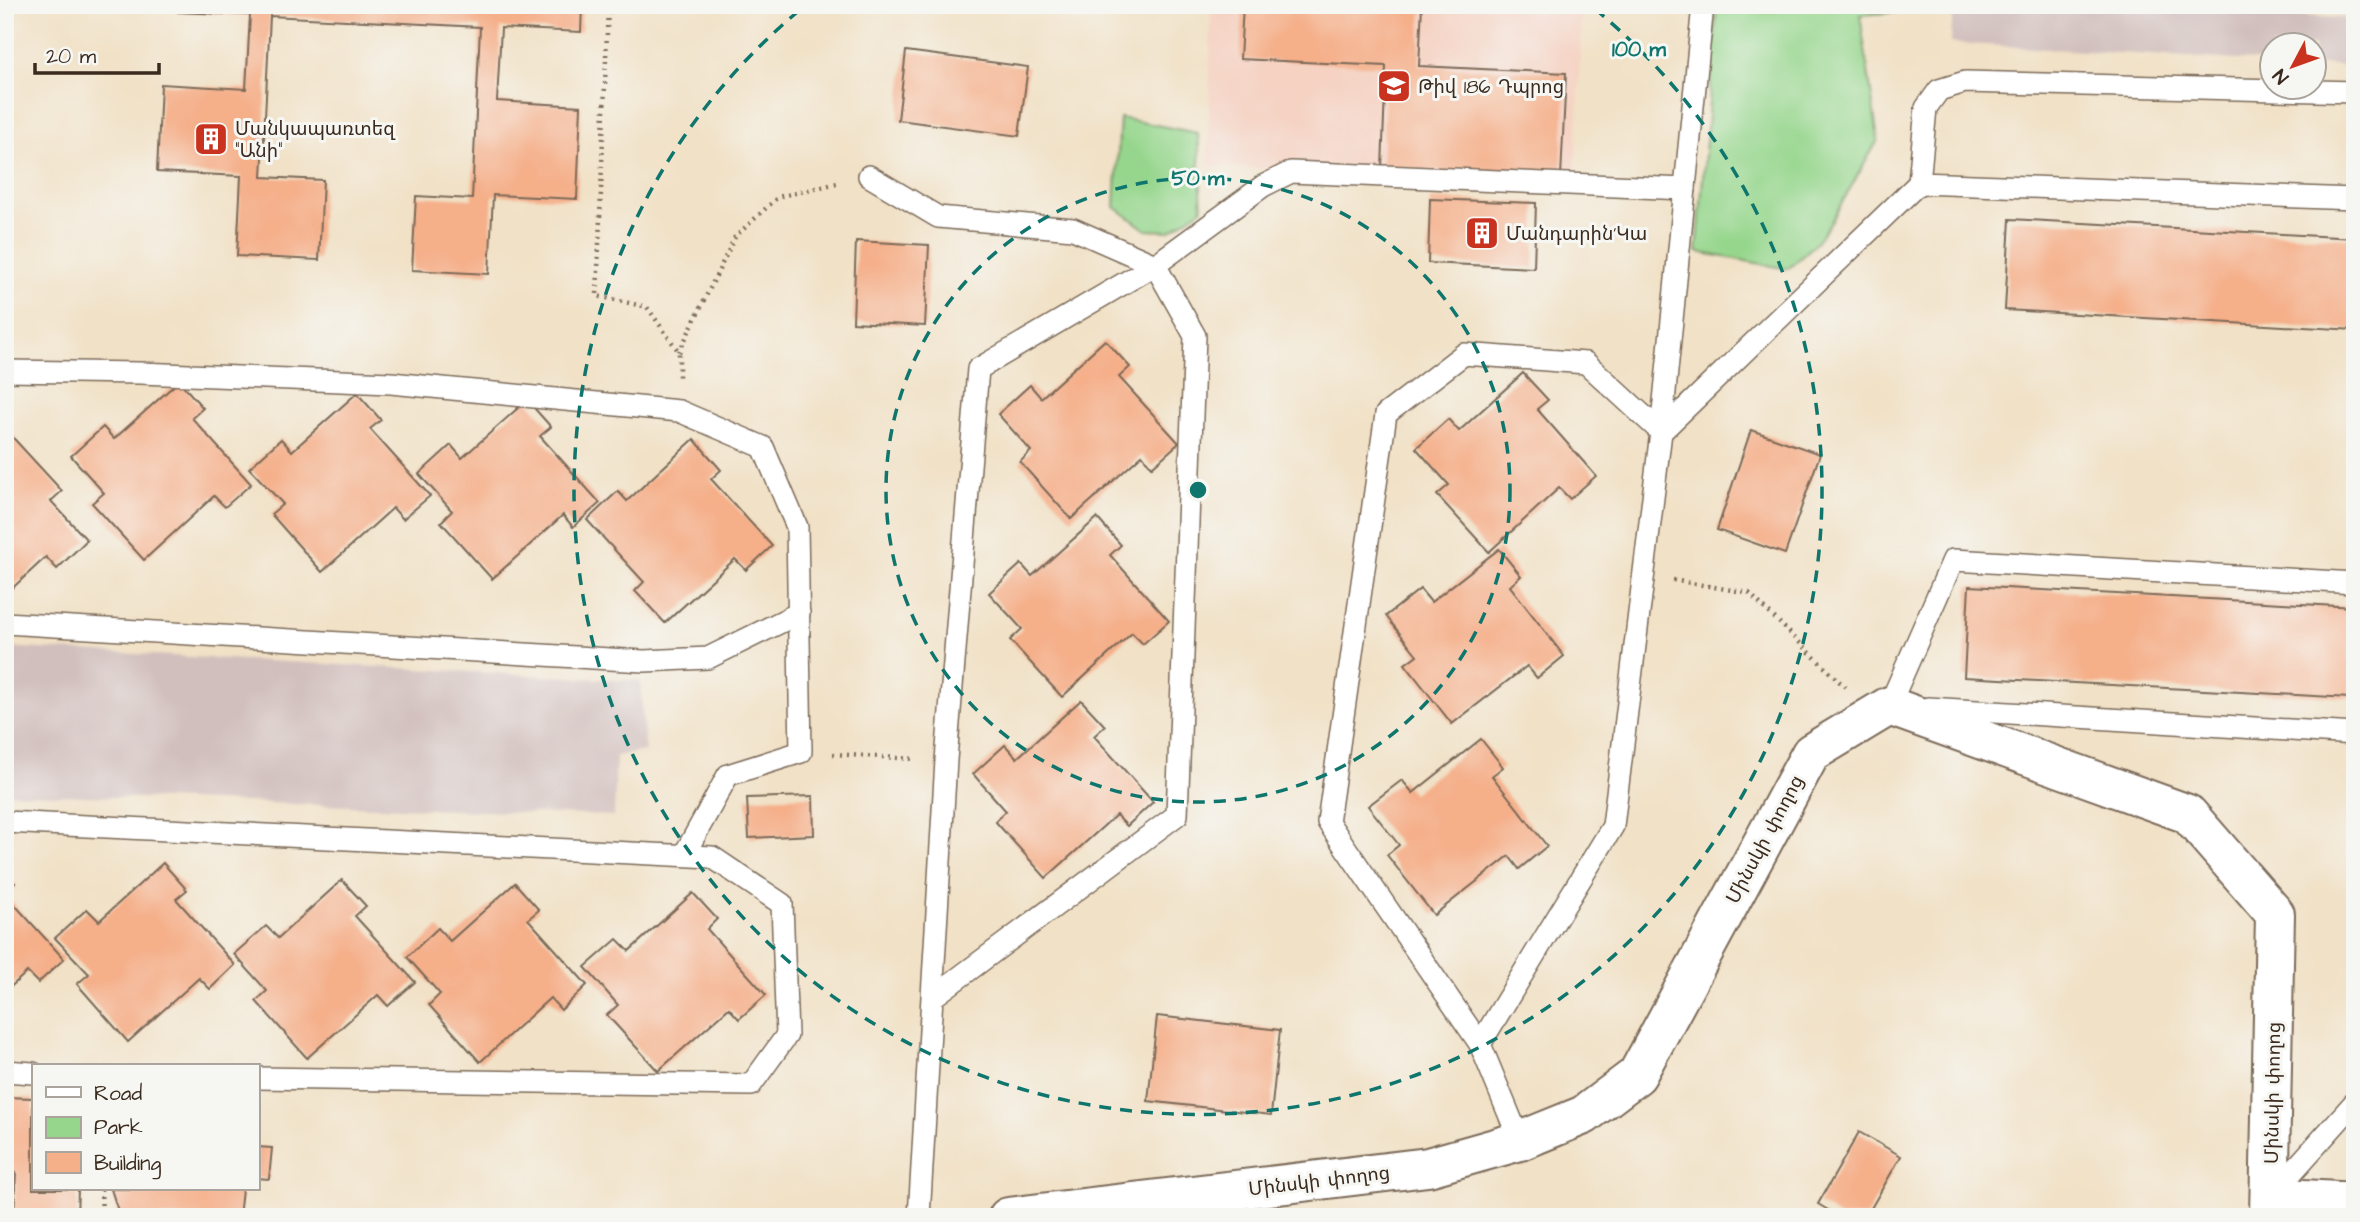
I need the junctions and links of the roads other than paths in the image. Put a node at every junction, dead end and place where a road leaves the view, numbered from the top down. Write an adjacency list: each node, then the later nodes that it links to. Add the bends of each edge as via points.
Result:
1 (1703, 5): 5 (lane)
2 (2355, 92): 4 (lane, via 1965,82 1939,90 1926,108)
3 (869, 176): 7 (lane, via 938,217 1073,229)
4 (1919, 183): 6 (lane); 9 (lane)
5 (1685, 189): 7 (lane, via 1291,172 1264,186); 9 (lane)
6 (2355, 199)
7 (1155, 265): 17 (lane, via 978,369 946,760); 17 (lane, via 1195,336 1177,815)
8 (5, 371): 11 (lane, via 391,383 679,411 763,447 797,527)
9 (1661, 432): 18 (lane, via 1613,826); 18 (lane, via 1586,363 1464,354 1386,414 1328,822)
10 (2355, 583): 13 (lane, via 1953,560)
11 (799, 613): 12 (lane, via 708,658 644,661); 16 (lane, via 801,752 728,775)
12 (5, 623)
13 (1881, 710): 14 (lane); 23 (main road, Մինսկի փողոց, via 1811,753 1637,1075 1584,1115); 25 (main road, Մինսկի փողոց, via 2188,814 2275,914)
14 (2355, 734)
15 (5, 822): 16 (lane)
16 (684, 855): 21 (lane, via 712,857 782,904 787,1035 751,1085)
17 (933, 997): 26 (lane)
18 (1480, 1044): 23 (lane)
19 (5, 1071): 20 (lane)
20 (32, 1073)
21 (259, 1078)
22 (2355, 1102): 25 (lane)
23 (1520, 1141): 27 (main road, Մինսկի փողոց, via 1428,1167)
24 (2355, 1202): 25 (main road)
25 (2270, 1207)
26 (919, 1217)
27 (1008, 1217)

